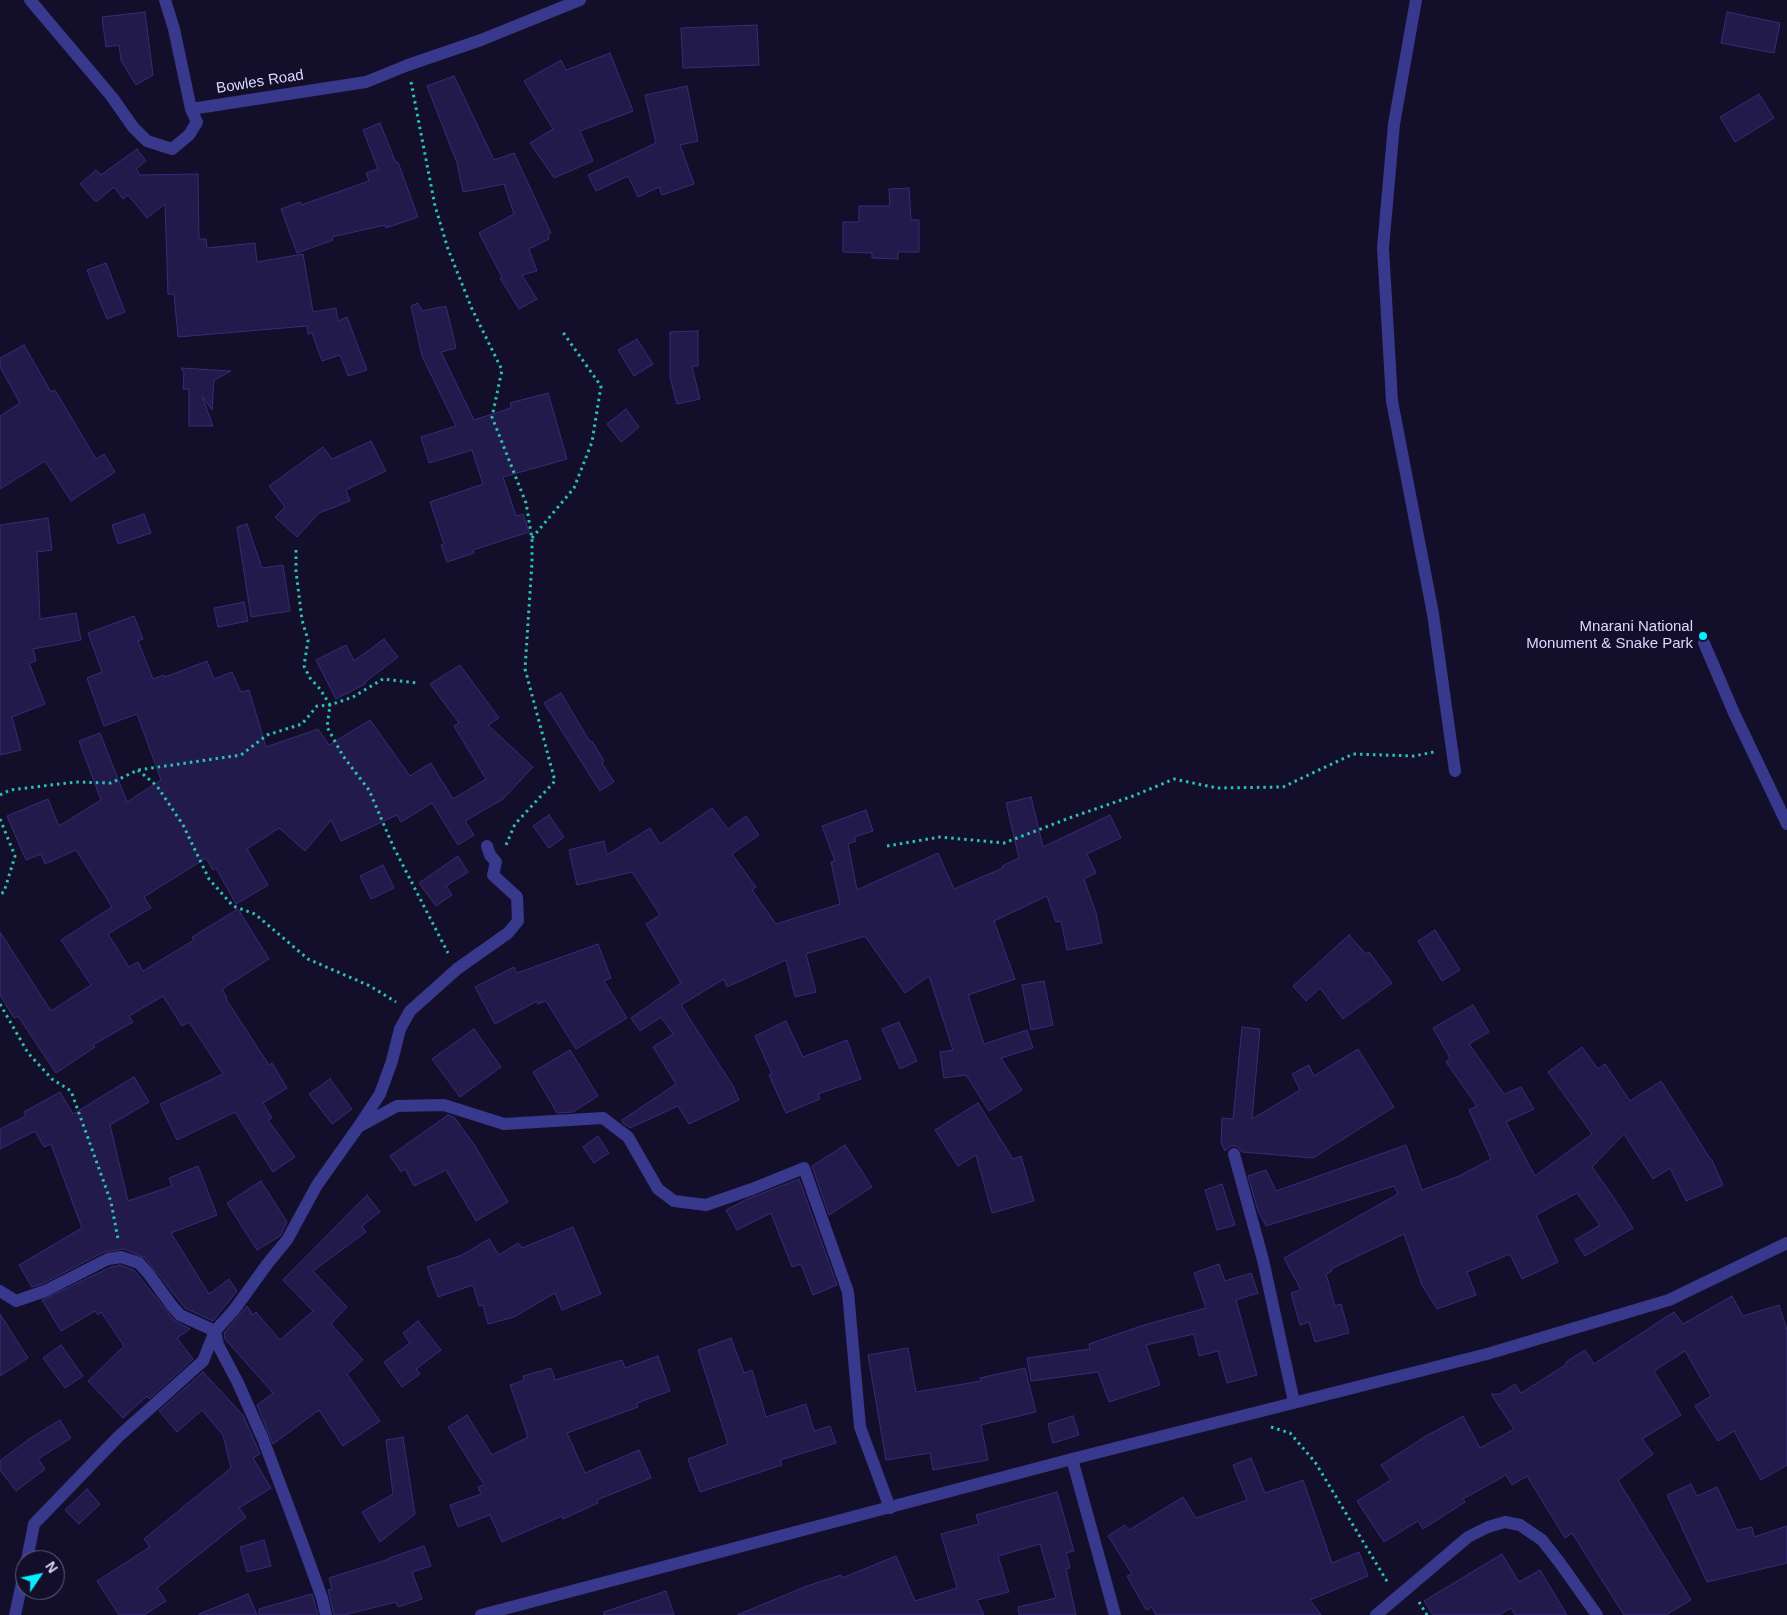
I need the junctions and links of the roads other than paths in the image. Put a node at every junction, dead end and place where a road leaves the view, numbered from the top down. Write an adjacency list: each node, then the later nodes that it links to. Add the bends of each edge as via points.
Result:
1 (30, 0): 5 (street, via 147,141 172,149 189,135 196,122)
2 (165, 0): 5 (street)
3 (580, 0): 5 (street, Bowles Road, via 366,82)
4 (1416, 0): 7 (street, via 1394,124 1383,248 1392,401 1433,614)
5 (191, 109)
6 (1704, 643): 8 (street)
7 (1455, 771)
8 (1787, 824)
9 (487, 846): 10 (street, via 496,862 493,875 517,897 518,921 508,933 457,969 410,1011 400,1029 380,1094)
10 (359, 1126): 14 (street, via 317,1185 286,1240); 17 (street, via 398,1106 444,1105 504,1124 603,1118 628,1137 658,1189 674,1201 706,1205 804,1168 848,1292 860,1427)
11 (1234, 1154): 15 (street, via 1263,1260)
12 (1787, 1243): 15 (street, via 1669,1300 1487,1354)
13 (0, 1291): 14 (street, via 16,1301 45,1292 108,1259 121,1257 139,1263 180,1315)
14 (215, 1331): 18 (street, via 203,1361 118,1437 34,1524); 21 (street, via 218,1345 263,1439)
15 (1294, 1402): 16 (street)
16 (1072, 1459): 17 (street); 23 (street)
17 (890, 1508): 22 (street)
18 (29, 1550)
19 (18, 1600): 20 (street)
20 (15, 1615)
21 (326, 1615)
22 (481, 1615)
23 (1115, 1615)
24 (1376, 1615): 25 (street, via 1468,1537 1505,1522 1520,1524 1542,1540)
25 (1597, 1615)

